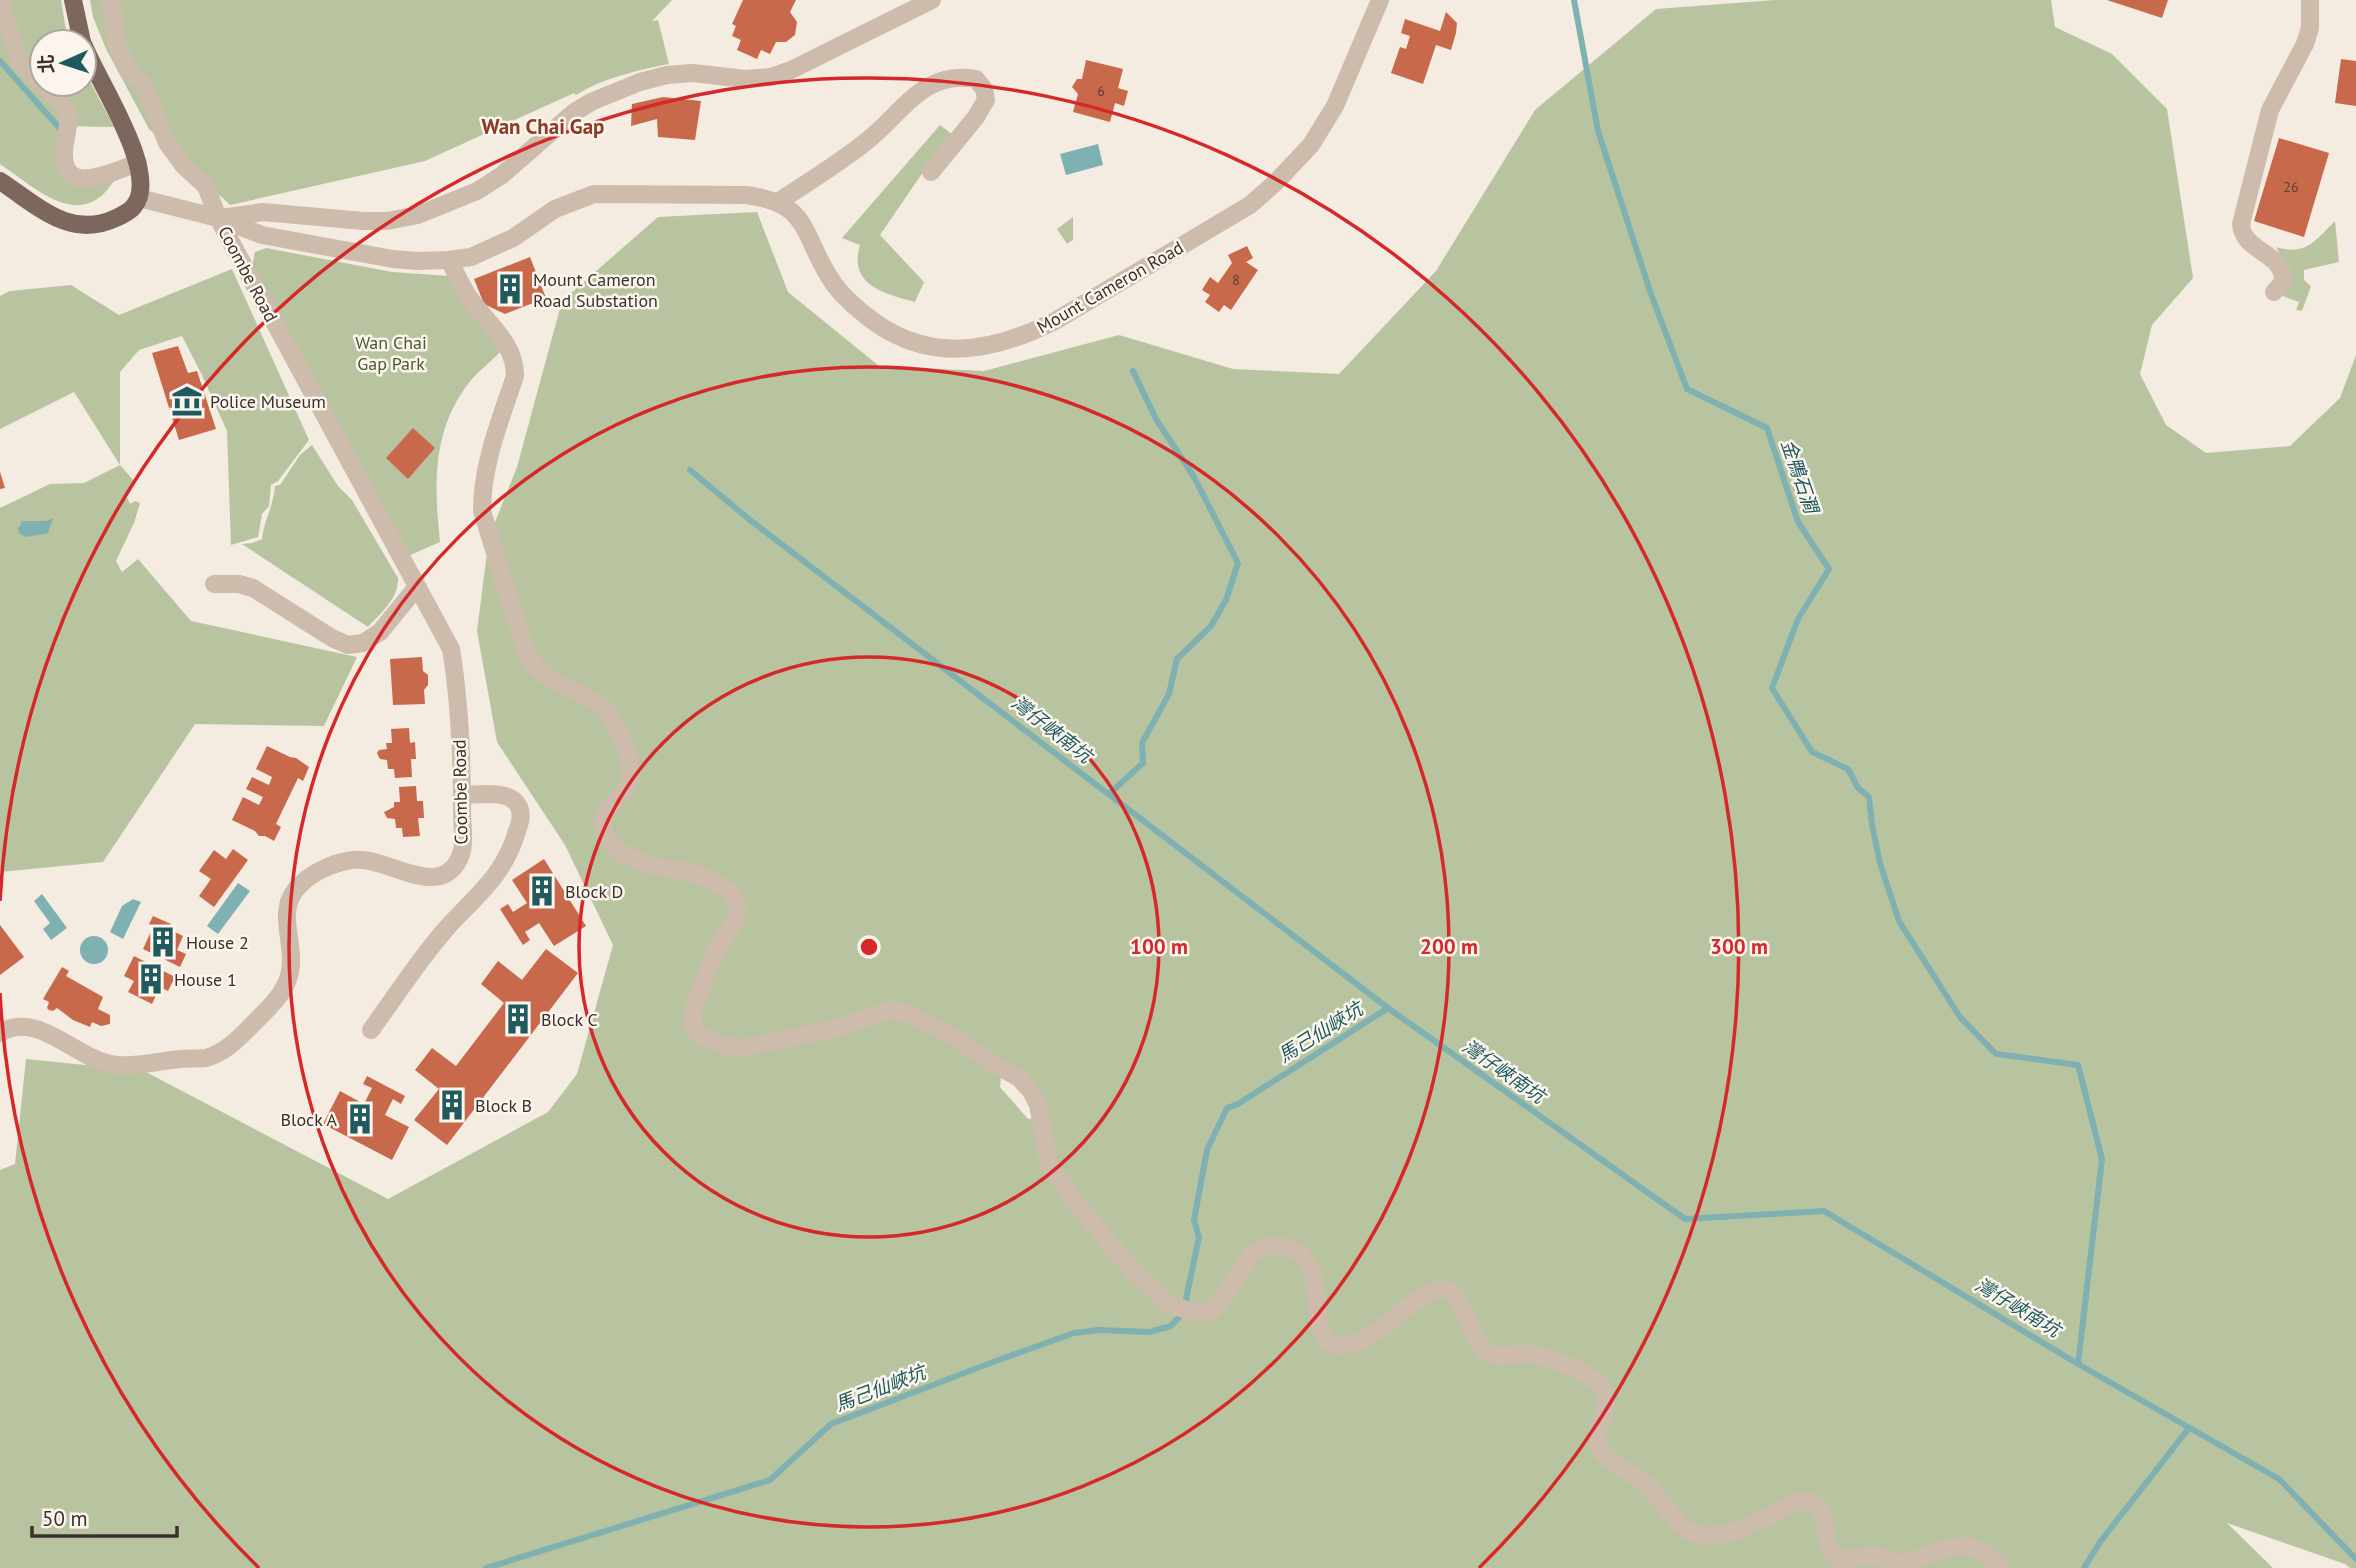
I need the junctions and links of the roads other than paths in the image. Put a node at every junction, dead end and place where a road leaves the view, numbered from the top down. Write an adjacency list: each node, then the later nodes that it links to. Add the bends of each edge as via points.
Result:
1 (73, 0): 7 (main road)
2 (108, 0): 14 (street, Coombe Road, via 121,57 143,83 167,143 206,186)
3 (933, 0): 14 (street, via 771,77 667,75 591,102 502,175 459,200 418,215 387,221 263,212)
4 (1381, 0): 13 (street, Mount Cameron Road, via 1335,106 1311,145 1275,183 1251,205 1028,335 956,350 910,342 890,333 846,299 828,275 800,219)
5 (2310, 0): 16 (street, via 2310,29 2270,110 2241,224 2246,239 2284,273)
6 (0, 2): 9 (street, via 19,60 68,113 64,154 70,172 88,180)
7 (79, 28)
8 (98, 74): 9 (main road)
9 (138, 163): 12 (main road)
10 (931, 172): 13 (street, via 986,100 976,79 947,78 917,93 870,139)
11 (0, 181): 12 (main road, via 64,223 78,225 113,220)
12 (139, 198): 14 (street)
13 (778, 202): 15 (street, via 746,195 594,194 555,209 513,238 471,257)
14 (218, 218): 15 (street, via 262,235 362,254); 18 (street, Coombe Road)
15 (449, 260): 22 (street, via 469,298 509,347 515,364 486,464 482,511 524,645 532,664 547,678 601,706 613,721 631,766 625,792 604,815 607,839 640,862 718,883 736,901 735,921 714,953 693,1010 693,1027 701,1035 741,1048 842,1027 890,1010 902,1011 955,1037 1024,1082 1038,1105 1046,1158 1058,1180 1135,1273 1166,1302 1208,1313 1223,1300 1250,1257 1275,1246 1295,1252 1310,1267 1322,1331 1336,1345 1366,1337 1415,1301 1445,1290 1459,1302 1486,1352 1541,1356 1600,1384 1607,1403 1597,1434 1600,1451 1649,1487 1690,1532 1721,1534 1805,1501 1820,1511 1827,1546 1840,1560 1873,1555 1903,1564 1948,1548 1969,1546 1987,1554)
16 (2274, 292)
17 (214, 584): 18 (street, via 253,587 348,645 363,643 380,632)
18 (416, 588): 19 (street, Coombe Road, via 451,649)
19 (462, 795): 20 (street, via 503,795 514,801 521,818 511,850 494,878 445,930); 21 (street, Coombe Road, via 462,849 446,874 426,878 361,859 340,862 298,886 286,909 292,958 289,978 281,995 223,1050 206,1058 116,1065 23,1026)
20 (371, 1030)
21 (0, 1033)
22 (2001, 1568)

